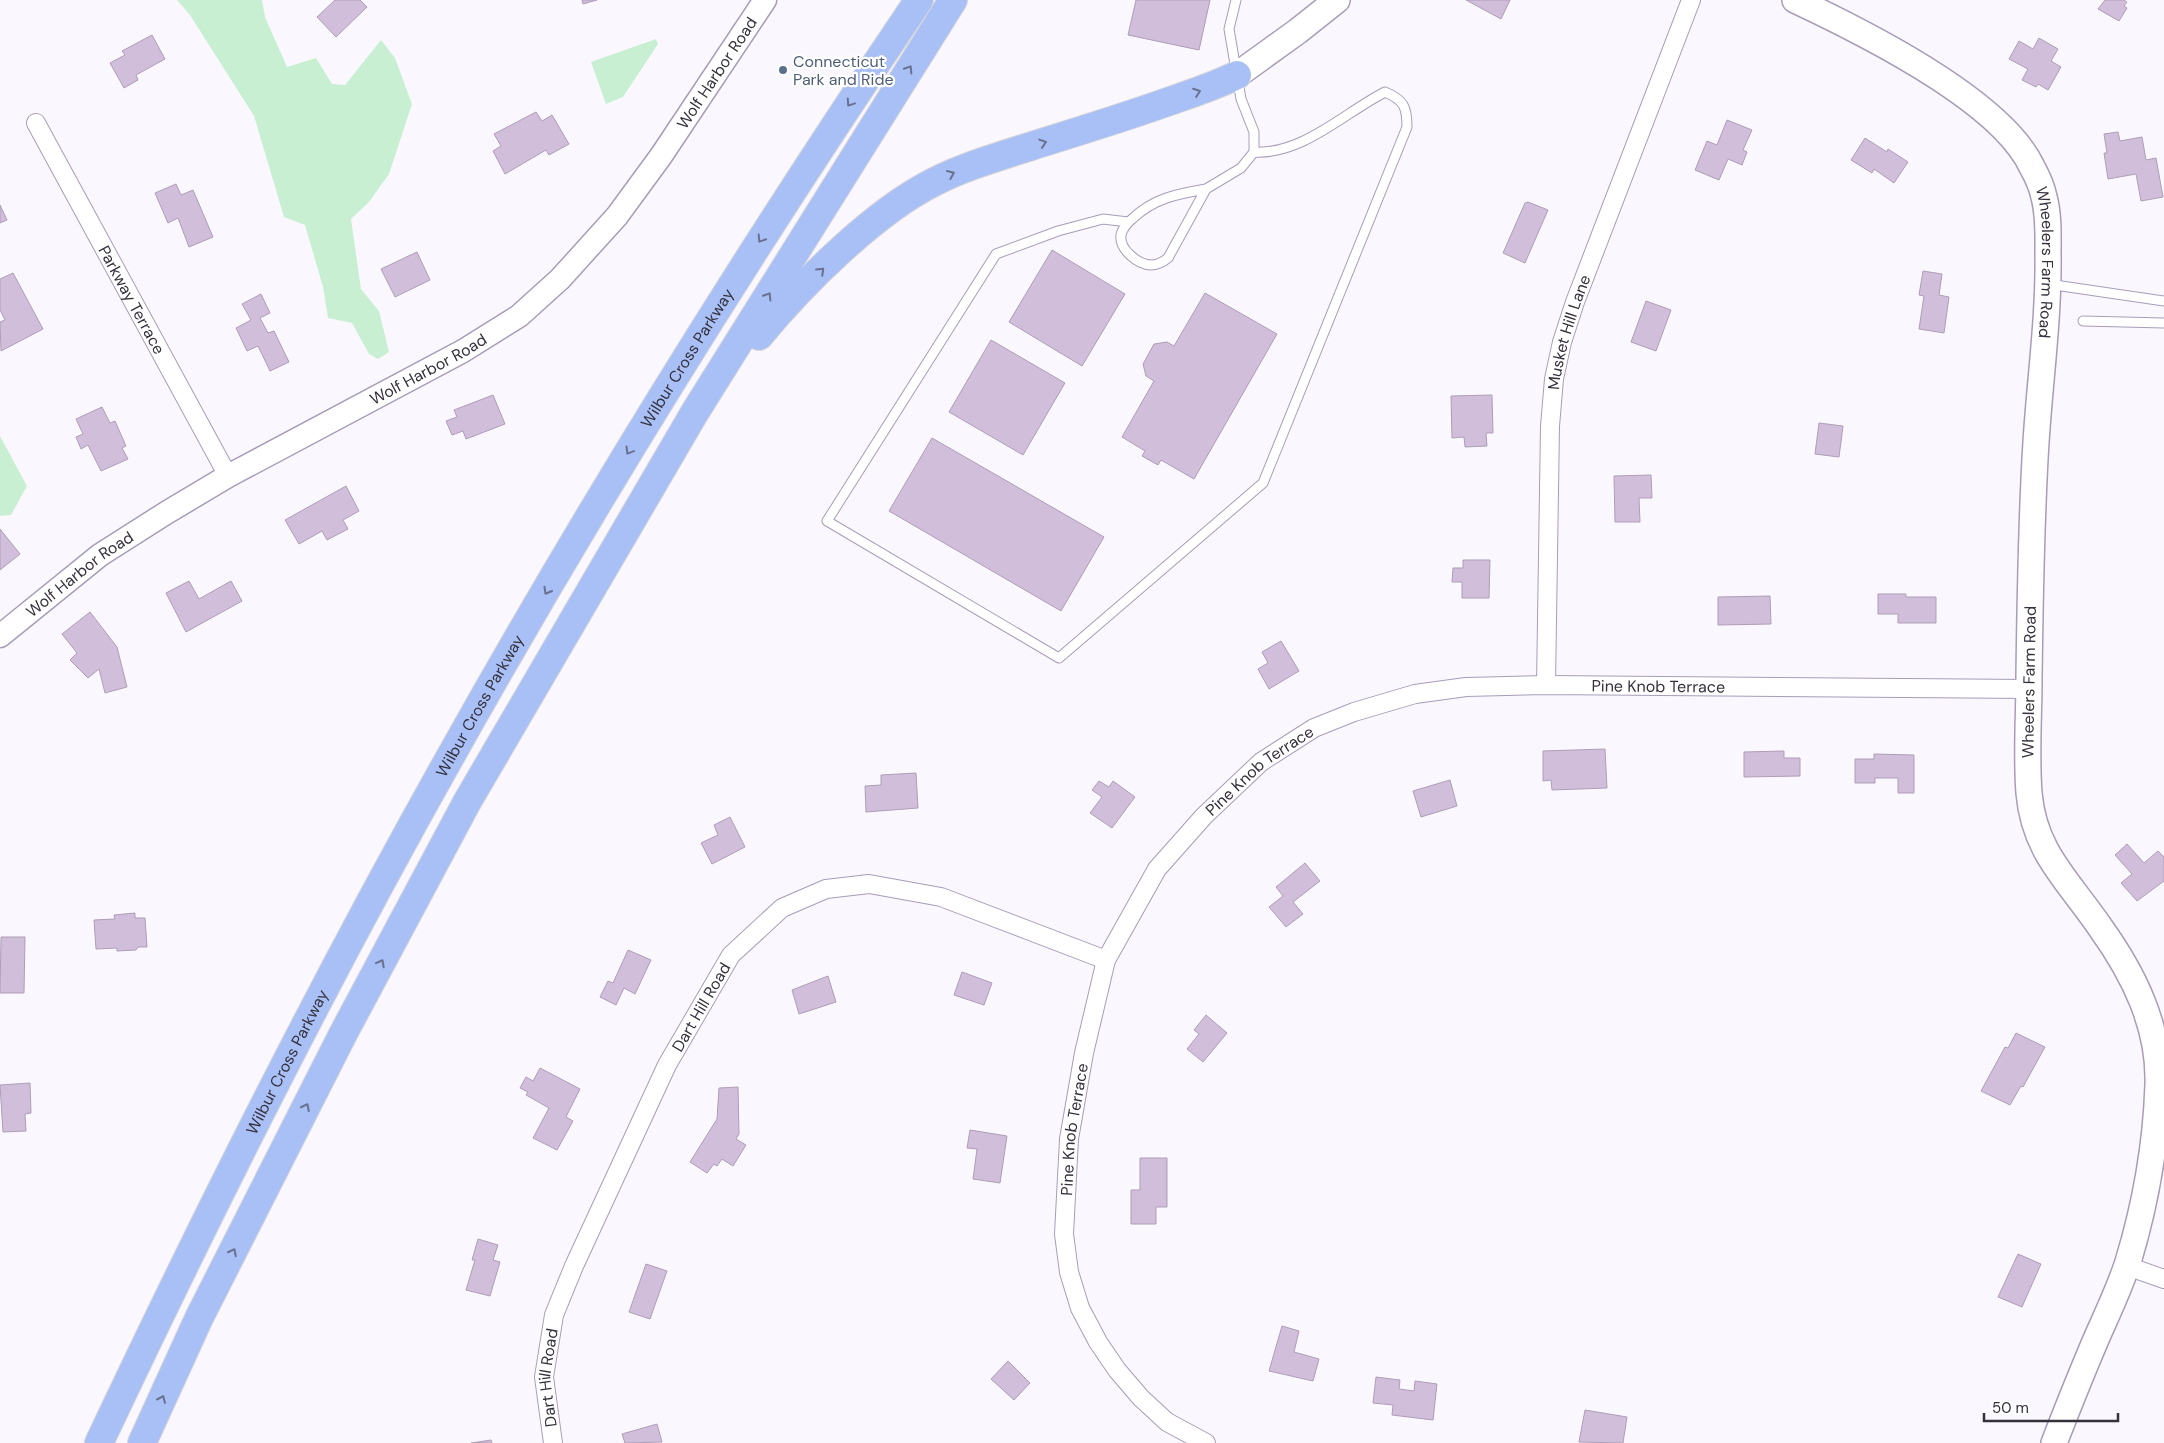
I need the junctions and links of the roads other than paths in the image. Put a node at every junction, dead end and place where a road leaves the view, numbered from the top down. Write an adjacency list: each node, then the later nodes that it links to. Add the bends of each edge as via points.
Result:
1 (765, 0): 20 (street, Wolf Harbor Road, via 617,216 589,249 534,303 464,351)
2 (906, 0): 9 (highway)
3 (918, 0): 9 (highway, Wilbur Cross Parkway)
4 (953, 0): 19 (highway, one-way to 4)
5 (1236, 0): 10 (lane, via 1229,29)
6 (1337, 0): 10 (main road)
7 (1691, 0): 22 (street, Musket Hill Lane, via 1575,302 1554,379 1550,426)
8 (1795, 0): 15 (main road, Wheelers Farm Road, via 1922,67 1990,115 2010,136 2031,163 2045,198)
9 (896, 33): 27 (highway, Wilbur Cross Parkway, one-way to 27, via 699,336 448,760 293,1047 190,1251)
10 (1237, 75): 12 (lane, via 1241,99 1254,132); 19 (highway, one-way to 10, via 785,306 844,248 913,194 953,173 1153,107)
11 (36, 123): 20 (street, Parkway Terrace)
12 (1254, 152): 13 (lane, via 1241,168); 14 (lane, via 1287,148 1385,92 1398,98 1407,111 1408,128 1263,483 1058,658 827,521 996,254 1058,231 1103,219)
13 (1206, 189): 14 (lane, via 1176,194 1145,206); 14 (lane, via 1168,258 1161,263 1149,265 1129,255 1122,245 1121,234)
14 (1128, 222)
15 (2048, 284): 16 (lane); 23 (main road, Wheelers Farm Road, via 2036,440)
16 (2164, 301)
17 (2083, 322): 18 (lane)
18 (2164, 324)
19 (696, 412): 28 (highway, one-way to 19, via 199,1318 343,1034 467,802)
20 (228, 476): 21 (street, Wolf Harbor Road, via 100,555)
21 (0, 636)
22 (1546, 685): 23 (street, Pine Knob Terrace); 24 (street, Pine Knob Terrace, via 1466,687 1414,694 1314,728 1261,762 1204,816 1157,869)
23 (2029, 689): 25 (main road, Wheelers Farm Road, via 2028,774 2033,822 2046,853 2101,927 2134,980 2152,1031 2158,1080 2155,1126 2138,1228)
24 (1106, 960): 29 (street, Dart Hill Road, via 941,897 869,884 826,889 782,908 731,955 666,1065 574,1266 554,1315 544,1377); 30 (street, Pine Knob Terrace, via 1084,1053 1069,1139 1064,1234 1069,1272 1080,1308 1117,1370 1166,1422)
25 (2127, 1266): 26 (street); 31 (main road, Wheelers Farm Road)
26 (2164, 1279)
27 (99, 1443)
28 (142, 1443)
29 (553, 1443)
30 (1206, 1443)
31 (2054, 1443)

